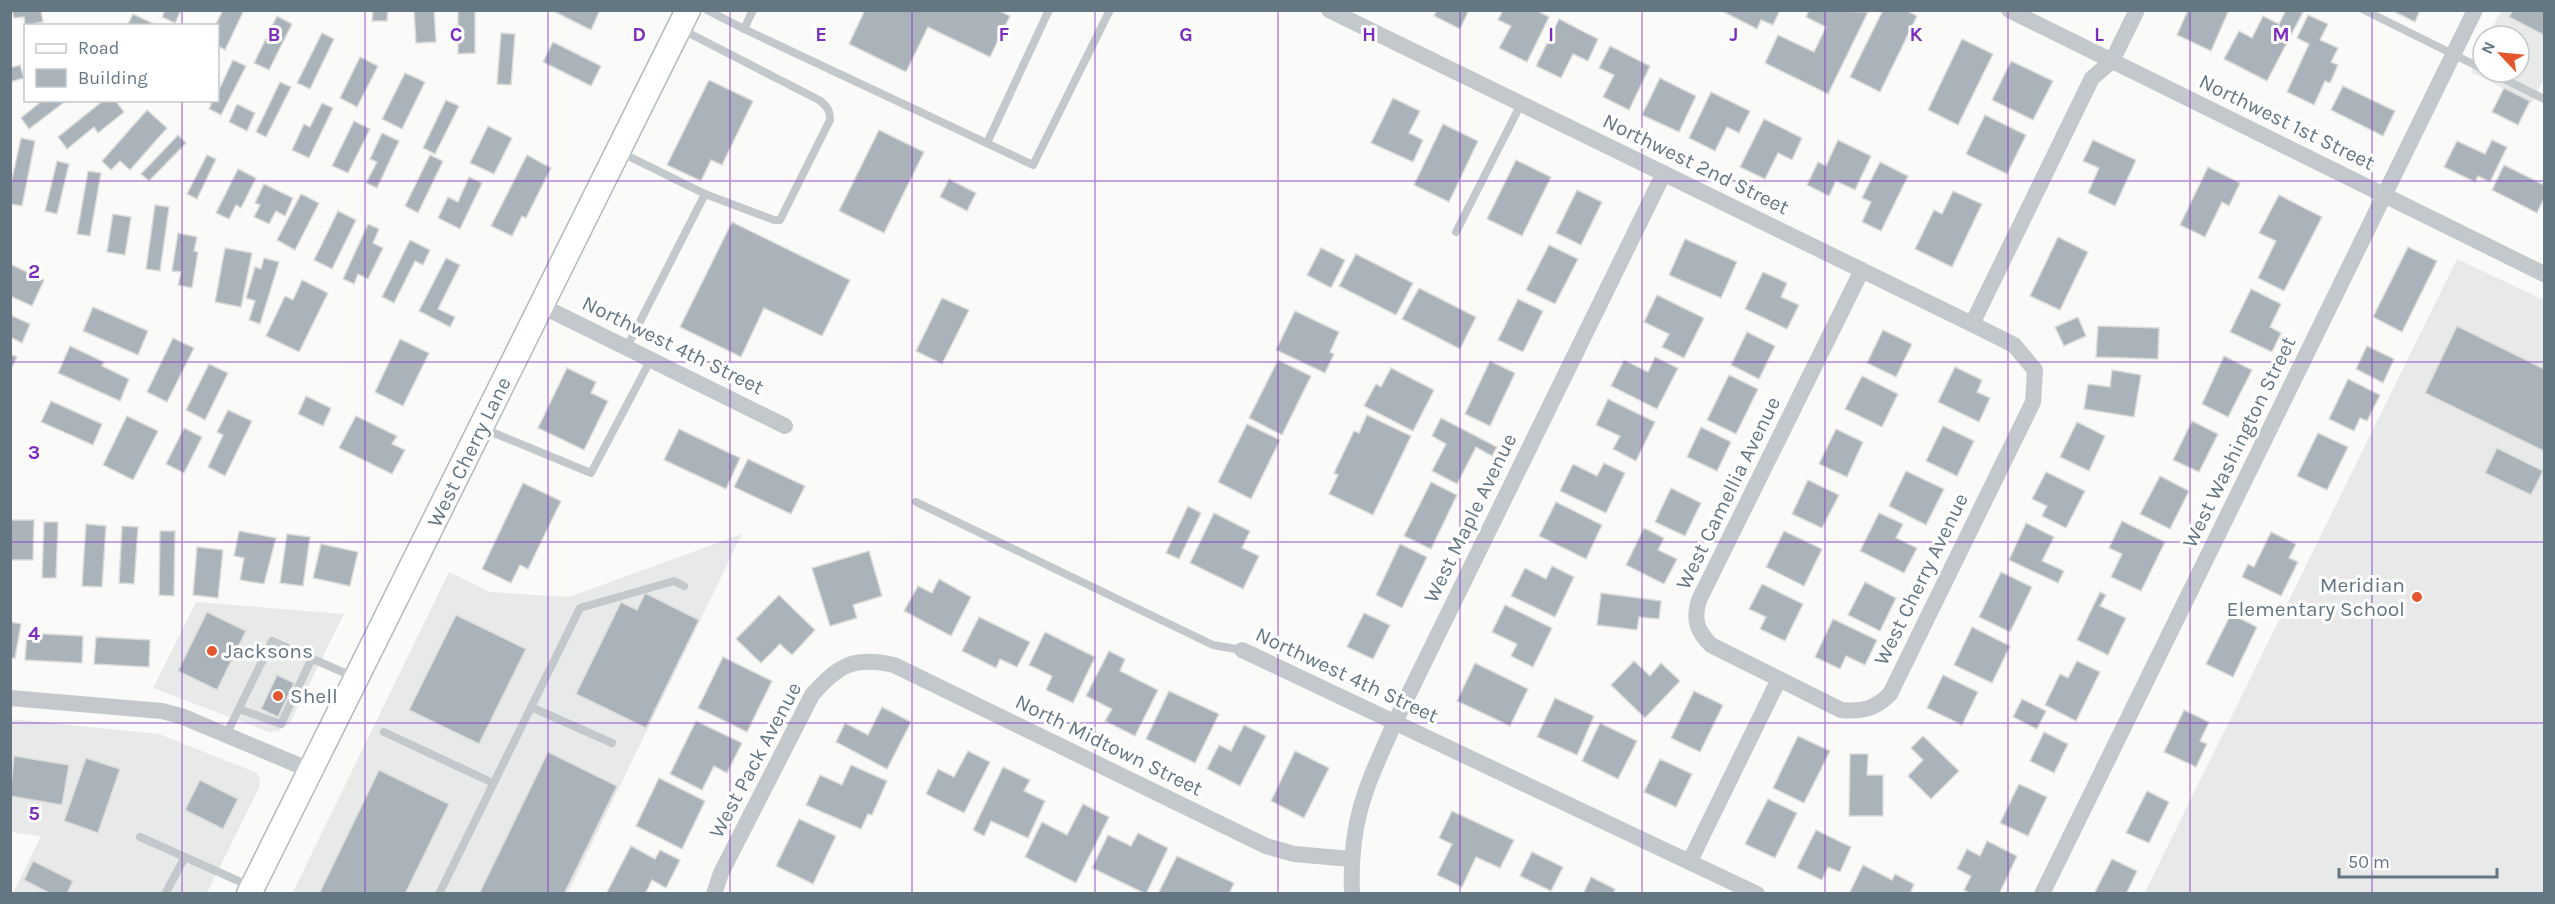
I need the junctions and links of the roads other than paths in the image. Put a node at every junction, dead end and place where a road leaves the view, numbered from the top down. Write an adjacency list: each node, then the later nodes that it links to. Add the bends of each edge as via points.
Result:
1 (706, 10): 11 (lane)
2 (753, 10): 11 (lane)
3 (1049, 10): 18 (lane)
4 (1110, 10): 18 (lane, via 1033,165)
5 (1329, 10): 17 (street, Northwest 2nd Street)
6 (2009, 10): 13 (street, Northwest 1st Street)
7 (2137, 10): 13 (street)
8 (2364, 10): 12 (lane)
9 (2475, 10): 12 (street, West Washington Street)
10 (683, 20): 19 (main road, West Cherry Lane); 21 (lane, via 819,100 830,113 780,220)
11 (744, 29): 18 (lane)
12 (2453, 54): 14 (lane); 22 (street, West Washington Street)
13 (2112, 61): 22 (street, Northwest 1st Street); 27 (street, via 2092,78)
14 (2471, 63)
15 (2514, 84): 16 (lane)
16 (2544, 99)
17 (1521, 104): 20 (street, Northwest 2nd Street); 23 (lane)
18 (987, 143)
19 (618, 151): 21 (lane); 26 (main road, West Cherry Lane)
20 (1664, 173): 24 (street, Northwest 2nd Street); 43 (street, West Maple Avenue)
21 (705, 194): 28 (lane)
22 (2385, 195): 25 (street, Northwest 1st Street); 59 (street, West Washington Street)
23 (1456, 232)
24 (1862, 270): 27 (street, Northwest 2nd Street); 39 (street, West Camellia Avenue, via 1695,613 1701,634 1711,645)
25 (2544, 274)
26 (542, 306): 28 (street, Northwest 4th Street); 32 (main road, West Cherry Lane)
27 (1972, 324): 30 (street, Northwest 2nd Street, via 2014,345)
28 (627, 347): 29 (street, Northwest 4th Street)
29 (651, 359): 31 (street, Northwest 4th Street); 32 (lane, via 591,473)
30 (2035, 369): 39 (street, West Cherry Avenue, via 2033,402 1890,694 1869,709 1841,710)
31 (785, 426)
32 (481, 428): 38 (main road, West Cherry Lane)
33 (916, 502): 35 (lane, Northwest 4th Street, via 1213,645)
34 (684, 586): 41 (lane, via 674,581 580,608)
35 (1242, 650): 43 (street, Northwest 4th Street)
36 (312, 658): 38 (lane); 42 (lane, via 280,724); 42 (lane, via 272,641)
37 (852, 662): 51 (street, North Midtown Street, via 894,665 1266,846 1294,854); 56 (street, West Pack Avenue, via 829,675 812,695)
38 (357, 678): 47 (main road, West Cherry Lane)
39 (1779, 680): 52 (street)
40 (10, 698): 45 (street, via 162,711)
41 (531, 707): 46 (lane); 48 (lane)
42 (239, 709): 45 (lane)
43 (1395, 722): 51 (street, West Maple Avenue, via 1364,792); 52 (street, Northwest 4th Street)
44 (384, 732): 48 (lane)
45 (226, 735): 47 (street)
46 (612, 743)
47 (310, 770): 53 (main road, West Cherry Lane)
48 (493, 783): 55 (lane)
49 (140, 837): 50 (lane)
50 (185, 857): 53 (lane); 54 (lane)
51 (1351, 859): 57 (street, West Maple Avenue)
52 (1690, 861): 58 (street, Northwest 4th Street)
53 (251, 890)
54 (165, 894)
55 (439, 894)
56 (714, 894)
57 (1352, 894)
58 (1756, 894)
59 (2042, 894)

